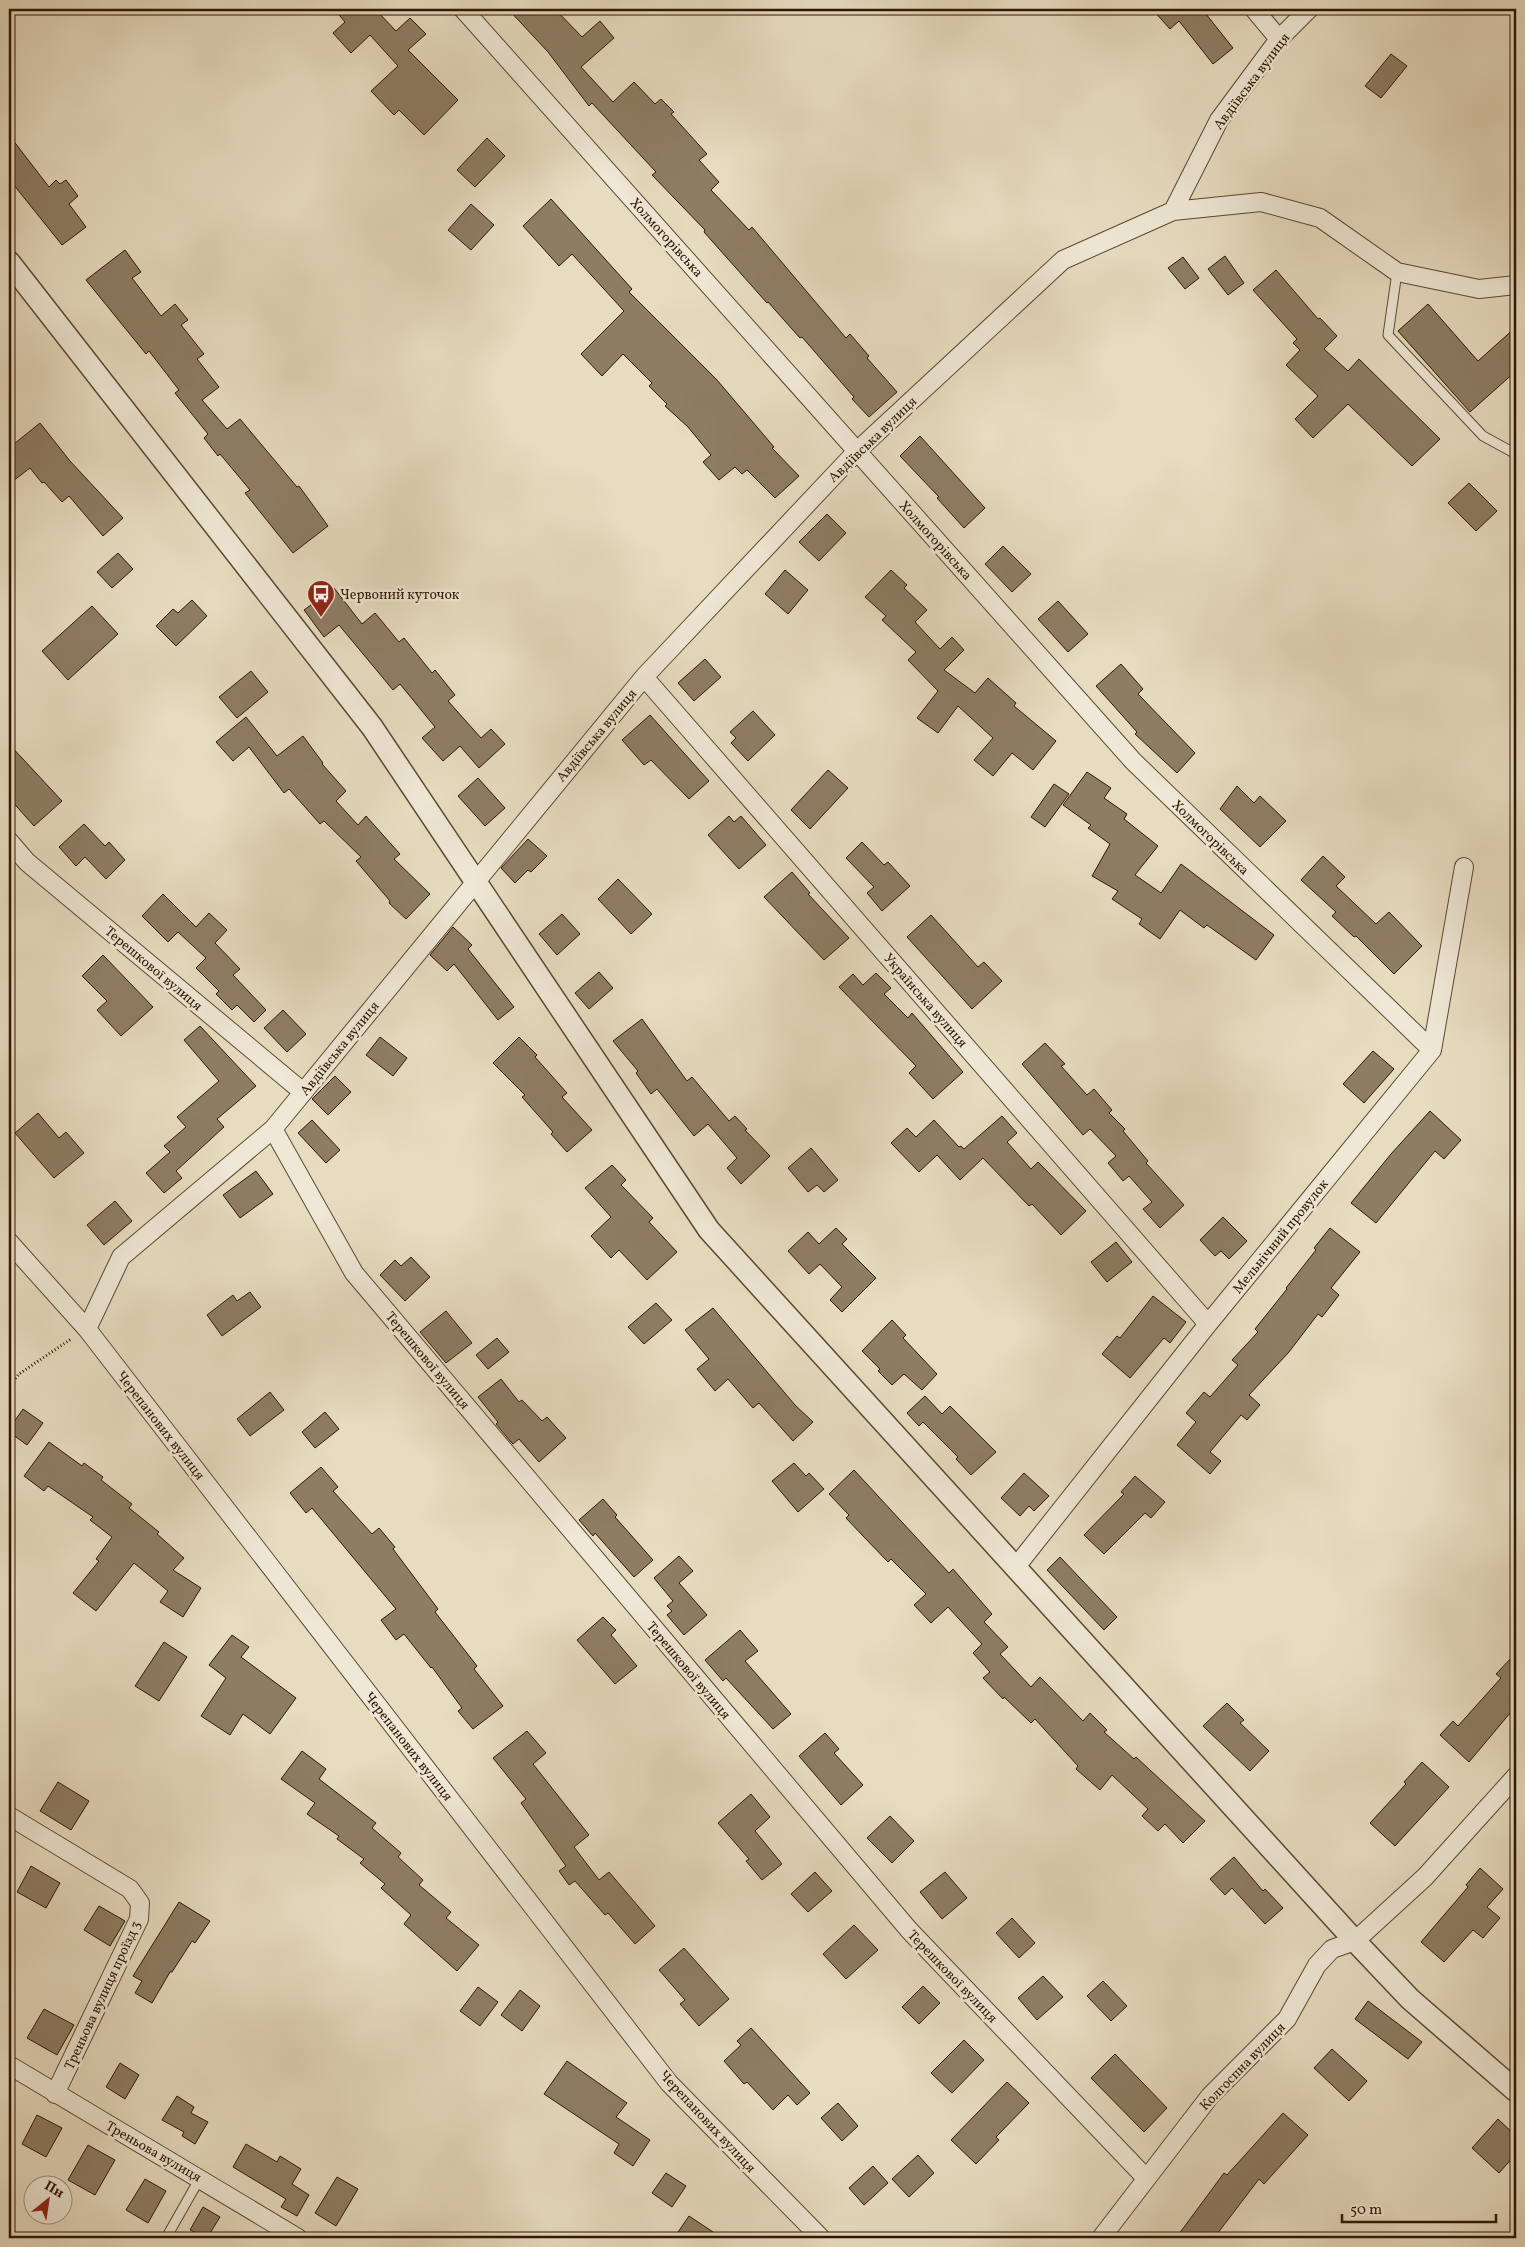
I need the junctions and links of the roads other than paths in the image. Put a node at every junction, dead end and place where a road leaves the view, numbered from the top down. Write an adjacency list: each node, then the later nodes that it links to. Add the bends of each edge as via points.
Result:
1 (463, 9): 9 (street, Холмогорівська)
2 (1254, 9): 4 (street)
3 (1309, 9): 4 (street, Авдіївська вулиця)
4 (1279, 39): 5 (street, Авдіївська вулиця, via 1219,120)
5 (1173, 211): 7 (street, Авдіївська вулиця, via 1262,202 1320,218); 9 (street, Авдіївська вулиця, via 1063,260)
6 (9, 262): 14 (street, via 372,727)
7 (1397, 272): 8 (street, Авдіївська вулиця, via 1479,289); 10 (lane, via 1388,335 1483,436)
8 (1516, 285)
9 (857, 451): 11 (street, Авдіївська вулиця); 15 (street, Холмогорівська, via 1133,761)
10 (1516, 454)
11 (644, 677): 14 (street, Авдіївська вулиця); 19 (street, Українська вулиця)
12 (9, 841): 16 (street, Терешкової вулиця, via 27,862)
13 (1464, 867): 15 (street, Мельнiчний провулок)
14 (475, 881): 16 (street, Авдіївська вулиця); 21 (street, via 709,1230)
15 (1432, 1050): 19 (street, Мельнiчний провулок)
16 (303, 1092): 17 (street, Авдіївська вулиця)
17 (274, 1129): 20 (street, Авдіївська вулиця, via 120,1257); 29 (street, Терешкової вулиця, via 354,1273 909,1930)
18 (9, 1242): 20 (street, Черепанових вулиця)
19 (1208, 1324): 21 (street, Мельнiчний провулок)
20 (87, 1329): 32 (street, Черепанових вулиця, via 669,2083)
21 (1015, 1568): 24 (street)
22 (1516, 1776): 24 (street, Колгоспна вулиця, via 1425,1878)
23 (9, 1816): 27 (street, Треньова вулиця проїзд 3, via 130,1890 140,1904 139,1919)
24 (1355, 1941): 26 (street, via 1410,1999); 29 (street, Колгоспна вулиця, via 1332,1950 1317,1965 1286,2019 1210,2096)
25 (9, 2065): 27 (street, Треньова вулиця)
26 (1516, 2091)
27 (55, 2094): 28 (street, Треньова вулиця)
28 (200, 2178): 30 (lane); 31 (street, Треньова вулиця)
29 (1146, 2178): 33 (street, Колгоспна вулиця)
30 (166, 2238)
31 (298, 2238)
32 (821, 2238)
33 (1101, 2238)

